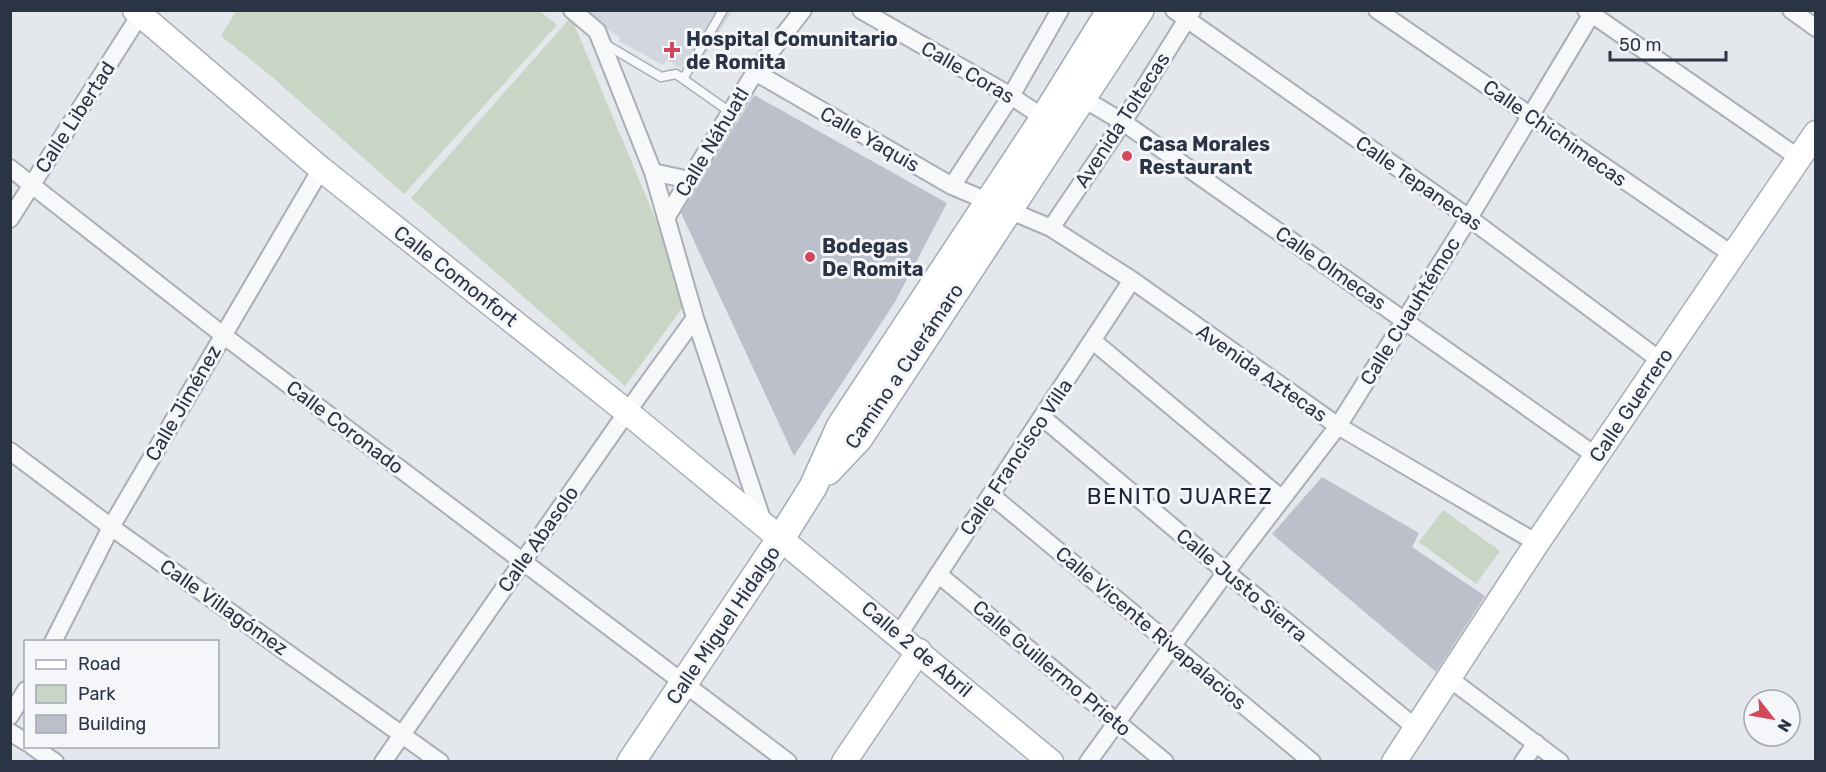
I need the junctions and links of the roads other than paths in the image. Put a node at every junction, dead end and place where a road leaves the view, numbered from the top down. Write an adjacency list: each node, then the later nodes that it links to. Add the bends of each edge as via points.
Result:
1 (572, 10): 14 (street)
2 (723, 10): 16 (lane)
3 (803, 10): 15 (street, Calle Náhuatl)
4 (861, 10): 18 (street, Calle Coras)
5 (1060, 10): 18 (street)
6 (1111, 10): 17 (main road, Camino a Cuerámaro)
7 (1140, 10): 17 (main road, Camino a Cuerámaro)
8 (1377, 10): 20 (street, Calle Chichimecas)
9 (1791, 10): 13 (street)
10 (139, 12): 26 (street, Calle Comonfort); 29 (street, Calle Libertad)
11 (1591, 12): 20 (street, Calle Cuauhtémoc); 24 (street)
12 (1185, 14): 22 (street, Avenida Toltecas); 33 (street, Calle Tepanecas)
13 (1815, 28)
14 (599, 37): 16 (lane, via 661,77 676,74); 27 (street)
15 (754, 72): 19 (street, Calle Náhuatl); 30 (street, Calle Yaquis)
16 (683, 79): 19 (lane)
17 (1072, 92): 21 (main road, Camino a Cuerámaro); 22 (street, Calle Olmecas); 31 (main road, Camino a Cuerámaro)
18 (1011, 96): 21 (street, Calle Coras); 30 (street)
19 (730, 112): 28 (street, Calle Náhuatl)
20 (1530, 116): 33 (street, Calle Cuauhtémoc); 36 (street, Calle Chichimecas)
21 (1044, 118): 31 (main road, Camino a Cuerámaro)
22 (1123, 122): 35 (street, Avenida Toltecas); 39 (street, Calle Olmecas)
23 (1815, 134): 24 (street, Calle Guerrero)
24 (1799, 158): 36 (street, Calle Guerrero)
25 (10, 168): 29 (street, Calle Coronado)
26 (321, 168): 40 (street, Calle Jiménez); 43 (street, Calle Comonfort)
27 (653, 172): 28 (street); 32 (street)
28 (688, 180): 32 (street, Calle Náhuatl)
29 (32, 184): 34 (street, Calle Libertad); 40 (street, Calle Coronado)
30 (952, 186): 31 (street, Calle Yaquis)
31 (998, 206): 35 (street, Avenida Aztecas); 48 (main road, Camino a Cuerámaro, via 859,438)
32 (666, 218): 38 (street)
33 (1469, 218): 39 (street, Calle Cuauhtémoc); 42 (street, Calle Tepanecas)
34 (10, 219)
35 (1051, 228): 37 (street, Avenida Aztecas)
36 (1733, 255): 42 (street, Calle Guerrero)
37 (1132, 280): 41 (street, Calle Francisco Villa); 45 (street, Avenida Aztecas)
38 (695, 318): 43 (street, Calle Abasolo); 52 (street)
39 (1405, 321): 45 (street, Calle Cuauhtémoc); 47 (street, Calle Olmecas)
40 (223, 335): 51 (street, Calle Jiménez); 54 (street, Calle Coronado)
41 (1093, 341): 44 (street, Calle Francisco Villa); 50 (street)
42 (1661, 362): 47 (street, Calle Guerrero)
43 (627, 412): 52 (street, Calle Comonfort); 54 (street, Calle Abasolo)
44 (1042, 417): 49 (street, Calle Francisco Villa); 55 (street, Calle Justo Sierra)
45 (1338, 426): 50 (street, Calle Cuauhtémoc); 53 (street, Avenida Aztecas)
46 (10, 451): 51 (street, Calle Villagómez)
47 (1596, 456): 53 (street, Calle Guerrero)
48 (813, 487): 52 (main road, Calle Miguel Hidalgo)
49 (991, 495): 56 (street, Calle Francisco Villa); 59 (street, Calle Vicente Rivapalacios)
50 (1282, 499): 55 (street, Calle Cuauhtémoc)
51 (111, 527): 57 (street, Calle Jiménez); 68 (street, Calle Villagómez)
52 (772, 530): 58 (street, Calle 2 de Abril); 62 (main road, Calle Miguel Hidalgo)
53 (1538, 543): 61 (street, Calle Guerrero)
54 (523, 562): 62 (street, Calle Coronado); 68 (street, Calle Abasolo)
55 (1226, 572): 59 (street, Calle Cuauhtémoc); 66 (street, Calle Justo Sierra)
56 (938, 574): 58 (street, Calle Francisco Villa); 65 (street, Calle Guillermo Prieto)
57 (62, 633)
58 (899, 634): 60 (street, Calle 2 de Abril)
59 (1172, 645): 65 (street, Calle Cuauhtémoc); 81 (street, Calle Vicente Rivapalacios)
60 (920, 651): 77 (street); 78 (street, Calle 2 de Abril)
61 (1450, 679): 66 (street, Calle Guerrero); 70 (street)
62 (683, 683): 75 (main road, Calle Miguel Hidalgo); 76 (street, Calle Coronado)
63 (24, 693): 64 (street)
64 (10, 716)
65 (1116, 721): 79 (street, Calle Cuauhtémoc); 80 (street, Calle Guillermo Prieto)
66 (1416, 728): 82 (street, Calle Guerrero)
67 (10, 732): 69 (street)
68 (402, 734): 73 (street, Calle Abasolo); 74 (street, Calle Villagómez)
69 (24, 741)
70 (1536, 743): 83 (street); 84 (street)
71 (34, 748): 72 (street)
72 (57, 762)
73 (383, 762)
74 (440, 762)
75 (631, 762)
76 (788, 762)
77 (844, 762)
78 (1051, 762)
79 (1088, 762)
80 (1165, 762)
81 (1312, 762)
82 (1394, 762)
83 (1523, 762)
84 (1560, 762)

